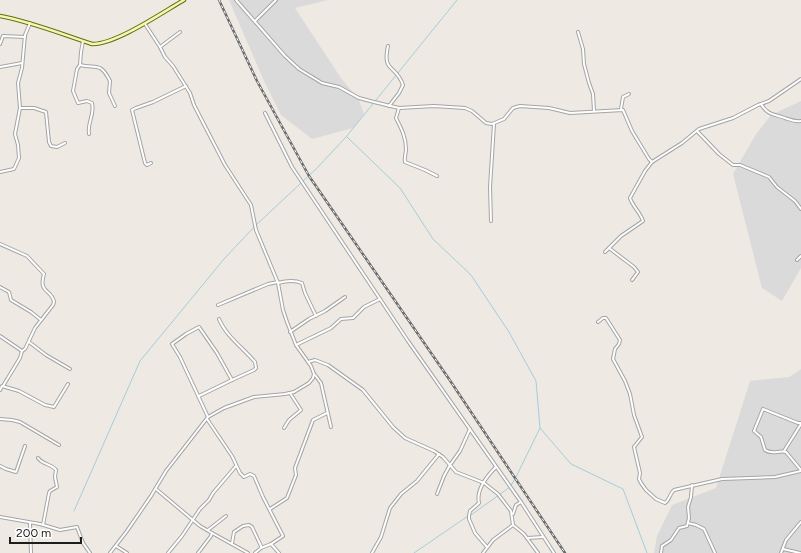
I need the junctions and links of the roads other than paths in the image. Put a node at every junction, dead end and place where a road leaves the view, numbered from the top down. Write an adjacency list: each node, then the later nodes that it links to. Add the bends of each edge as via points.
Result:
1 (184, 0): 7 (street)
2 (236, 0): 5 (street)
3 (276, 0): 5 (street)
4 (0, 16): 6 (street)
5 (255, 21): 23 (street, via 285,56 300,69 359,98)
6 (30, 23): 10 (street); 11 (street)
7 (144, 23): 11 (street, via 105,43 92,44); 14 (street)
8 (180, 32): 14 (street)
9 (578, 32): 27 (street, via 593,94)
10 (25, 37): 12 (street, via 3,36); 15 (street)
11 (83, 41): 16 (street)
12 (0, 44)
13 (388, 46): 23 (street, via 388,66 397,74 403,85)
14 (160, 47): 19 (street)
15 (22, 63): 17 (street); 24 (street, via 18,83)
16 (80, 65): 22 (street, via 100,68 110,81 109,93); 32 (street, via 72,91 78,103 92,103)
17 (0, 67)
18 (801, 79): 21 (street, via 773,99)
19 (186, 86): 35 (street, via 132,110 145,163); 46 (street, via 225,165 251,205 256,230)
20 (629, 94): 26 (street, via 624,96)
21 (761, 104): 29 (street, via 776,116 795,122); 31 (street, via 733,118)
22 (115, 106)
23 (389, 106): 25 (street)
24 (20, 108): 33 (street, via 34,108 46,112 51,146 57,147); 36 (street, via 15,134 19,158 14,169)
25 (399, 108): 30 (street, via 465,108 486,123); 37 (street, via 396,118 404,134 405,162)
26 (620, 109): 27 (street); 34 (street, via 624,111 632,131)
27 (594, 111): 30 (street, via 570,113 549,108 520,106 513,108 504,119)
28 (265, 113): 49 (street, via 292,167)
29 (801, 121)
30 (494, 124): 39 (street, via 490,187)
31 (697, 131): 34 (street); 38 (street, via 733,165 740,165 769,178)
32 (89, 134)
33 (65, 143)
34 (651, 162): 41 (street, via 630,198 643,221)
35 (151, 163)
36 (0, 172)
37 (437, 176)
38 (801, 209)
39 (491, 221)
40 (0, 244): 52 (street, via 27,256 44,274 42,284 54,302)
41 (609, 248): 42 (street); 45 (street, via 638,272)
42 (605, 252)
43 (801, 256): 44 (street)
44 (797, 260)
45 (632, 280)
46 (278, 283): 50 (street, via 268,284); 51 (street, via 302,283); 55 (street)
47 (0, 288): 52 (street, via 9,292 11,300)
48 (345, 297): 51 (street)
49 (380, 299): 58 (street, via 364,307 353,318 341,318 331,328); 75 (street)
50 (218, 305)
51 (316, 316): 55 (street)
52 (41, 320): 57 (street)
53 (219, 320): 63 (street, via 227,333 255,362 256,368)
54 (598, 322): 89 (street, via 606,318 620,340 613,359 625,381 641,434 641,439 634,450 641,483 656,498 666,503 672,491)
55 (290, 332): 58 (street)
56 (0, 336): 59 (street)
57 (29, 342): 59 (street); 61 (street)
58 (296, 345): 60 (street)
59 (22, 351): 65 (street)
60 (308, 362): 62 (street); 79 (street, via 319,360 337,371 363,390 405,438)
61 (70, 369)
62 (314, 374): 67 (street, via 309,383); 69 (street, via 321,383)
63 (232, 380): 68 (street); 68 (street, via 199,327 172,344)
64 (68, 384): 65 (street, via 54,407)
65 (3, 386): 66 (street)
66 (0, 390)
67 (290, 393): 70 (street, via 254,397 224,408); 74 (street, via 301,410)
68 (198, 396): 70 (street)
69 (327, 413): 73 (street); 93 (street, via 313,420 287,498)
70 (207, 418): 84 (street); 90 (street, via 166,471)
71 (0, 419): 76 (street, via 20,422)
72 (801, 423): 78 (street); 78 (street, via 762,410 754,433 761,437 768,452)
73 (330, 427)
74 (284, 428)
75 (470, 429): 82 (street); 86 (street)
76 (59, 445)
77 (25, 446): 83 (street, via 16,472)
78 (784, 451): 85 (street)
79 (439, 454): 82 (street); 122 (street, via 390,508 381,537)
80 (38, 458): 101 (street, via 56,470 57,487 50,491)
81 (801, 463): 85 (street)
82 (450, 465): 88 (street, via 456,472); 91 (street)
83 (0, 466)
84 (236, 466): 93 (street, via 244,477 250,474 254,476); 97 (street)
85 (797, 466): 87 (street)
86 (496, 467): 88 (street); 92 (street)
87 (801, 470): 89 (street, via 775,477 736,478)
88 (484, 483): 94 (street, via 498,494); 110 (street, via 479,503 470,511 469,516 473,530)
89 (692, 485): 100 (street)
90 (156, 489): 97 (street); 109 (street)
91 (437, 494)
92 (521, 502): 94 (street, via 516,505); 105 (street)
93 (270, 509): 108 (street, via 283,536)
94 (513, 514): 102 (street)
95 (226, 516): 103 (street)
96 (0, 517): 99 (street)
97 (193, 519): 103 (street); 117 (street)
98 (801, 522): 112 (street, via 786,540)
99 (30, 523): 101 (street); 113 (street)
100 (688, 523): 126 (street, via 687,526 679,528 671,540 662,546); 127 (street, via 704,529)
101 (43, 525): 114 (street, via 60,530 77,527)
102 (514, 526): 106 (street); 110 (street, via 496,536)
103 (208, 530): 104 (street)
104 (212, 533): 107 (street); 118 (street)
105 (543, 537): 106 (street); 125 (street)
106 (527, 538): 124 (street)
107 (232, 543): 111 (street, via 234,532 250,525); 119 (street)
108 (271, 544): 111 (street); 121 (street)
109 (116, 546): 115 (street); 116 (street)
110 (487, 547): 123 (street)
111 (261, 548): 120 (street)
112 (783, 549): 128 (street); 129 (street)
113 (31, 553)
114 (90, 553)
115 (110, 553)
116 (127, 553)
117 (168, 553)
118 (198, 553)
119 (248, 553)
120 (255, 553)
121 (279, 553)
122 (372, 553)
123 (483, 553)
124 (538, 553)
125 (554, 553)
126 (661, 553)
127 (715, 553)
128 (782, 553)
129 (800, 553)

